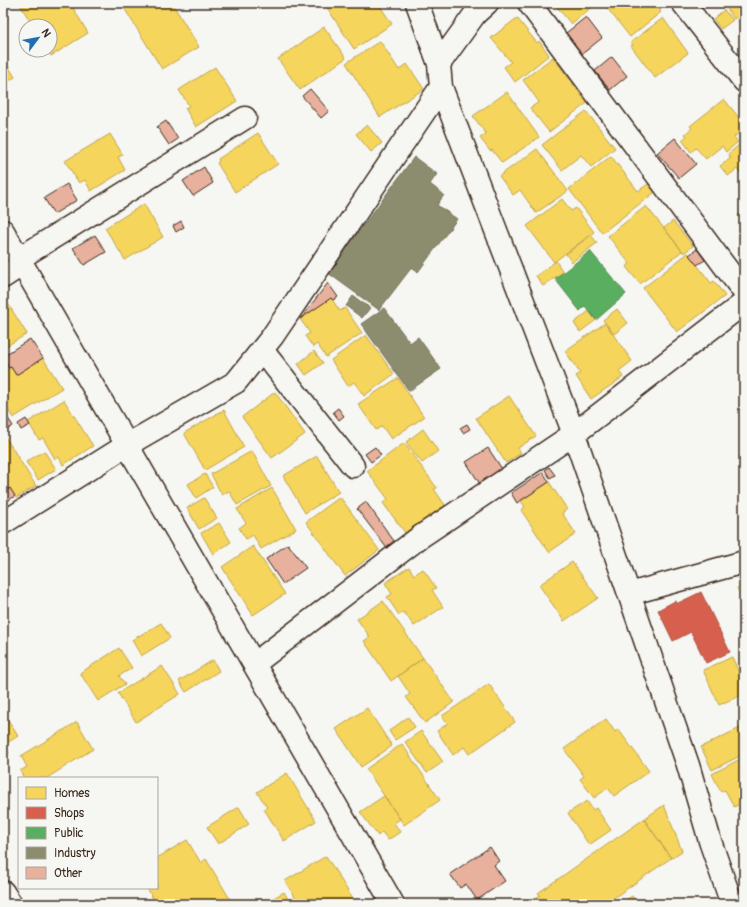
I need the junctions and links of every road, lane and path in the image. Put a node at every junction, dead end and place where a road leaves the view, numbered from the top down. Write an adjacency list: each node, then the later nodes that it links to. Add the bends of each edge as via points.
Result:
1 (416, 3): 5 (street)
2 (487, 3): 5 (street, via 475,14)
3 (529, 3): 12 (street)
4 (684, 3): 6 (street)
5 (439, 64): 7 (street)
6 (744, 81)
7 (441, 87): 14 (street); 15 (street)
8 (245, 118): 10 (street)
9 (3, 231): 10 (street)
10 (22, 261): 11 (street); 16 (street)
11 (3, 277)
12 (744, 292)
13 (744, 303): 15 (street)
14 (262, 350): 16 (street, via 236,382); 17 (street)
15 (574, 434): 20 (street); 21 (street, via 420,537)
16 (127, 445): 18 (street); 21 (street)
17 (353, 466)
18 (3, 523)
19 (744, 562): 20 (street)
20 (629, 594): 25 (street, via 688,765)
21 (254, 664): 24 (street)
22 (3, 892): 23 (street)
23 (11, 904)
24 (393, 904)
25 (732, 904)

